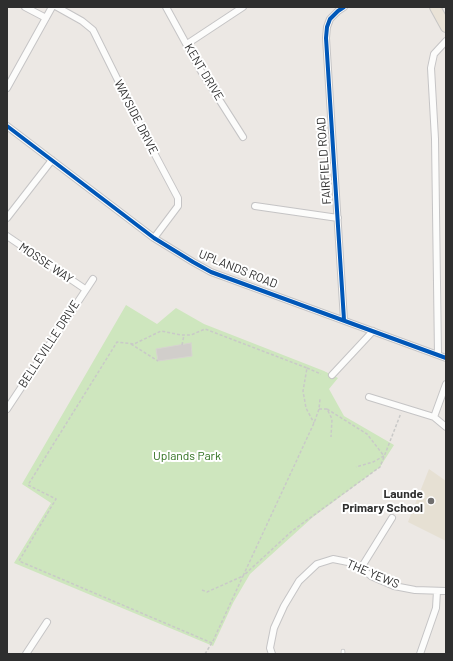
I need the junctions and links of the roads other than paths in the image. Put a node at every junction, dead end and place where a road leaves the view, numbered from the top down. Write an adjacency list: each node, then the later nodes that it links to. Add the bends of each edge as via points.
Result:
1 (25, 7): 8 (street)
2 (52, 7): 8 (street)
3 (58, 7): 20 (street, WAYSIDE DRIVE, via 82,20 93,30 178,198 178,206)
4 (166, 7): 11 (street, KENT DRIVE)
5 (243, 7): 11 (street)
6 (344, 7): 18 (street, FAIRFIELD ROAD, via 330,19 326,38)
7 (436, 7): 9 (highway)
8 (46, 18): 12 (street)
9 (446, 27)
10 (446, 41): 25 (street, via 434,54 431,68 435,139)
11 (187, 44): 14 (street, KENT DRIVE)
12 (7, 88)
13 (7, 126): 15 (street, UPLANDS ROAD)
14 (243, 137)
15 (52, 160): 17 (street); 20 (street, UPLANDS ROAD)
16 (255, 206): 18 (street)
17 (7, 218)
18 (338, 218): 23 (street, FAIRFIELD ROAD)
19 (7, 236): 22 (street, MOSSE WAY)
20 (154, 238): 23 (street, UPLANDS ROAD, via 211,272)
21 (93, 279): 22 (street, BELLEVILLE DRIVE)
22 (85, 289): 30 (street, BELLEVILLE DRIVE)
23 (344, 320): 24 (street, UPLANDS ROAD)
24 (373, 331): 25 (street, UPLANDS ROAD); 27 (street)
25 (438, 355): 26 (street, UPLANDS ROAD)
26 (446, 358)
27 (332, 375)
28 (446, 384): 31 (street)
29 (369, 397): 31 (street)
30 (7, 409)
31 (434, 417): 32 (street)
32 (446, 427)
33 (392, 518): 34 (street)
34 (361, 568): 35 (street, THE YEWS, via 371,576 394,586); 39 (street, THE YEWS, via 333,559 317,564 299,581 274,628 270,648)
35 (437, 591): 36 (street, THE YEWS); 40 (street, via 436,608)
36 (446, 591)
37 (47, 622): 38 (street)
38 (26, 654)
39 (272, 654)
40 (420, 654)

